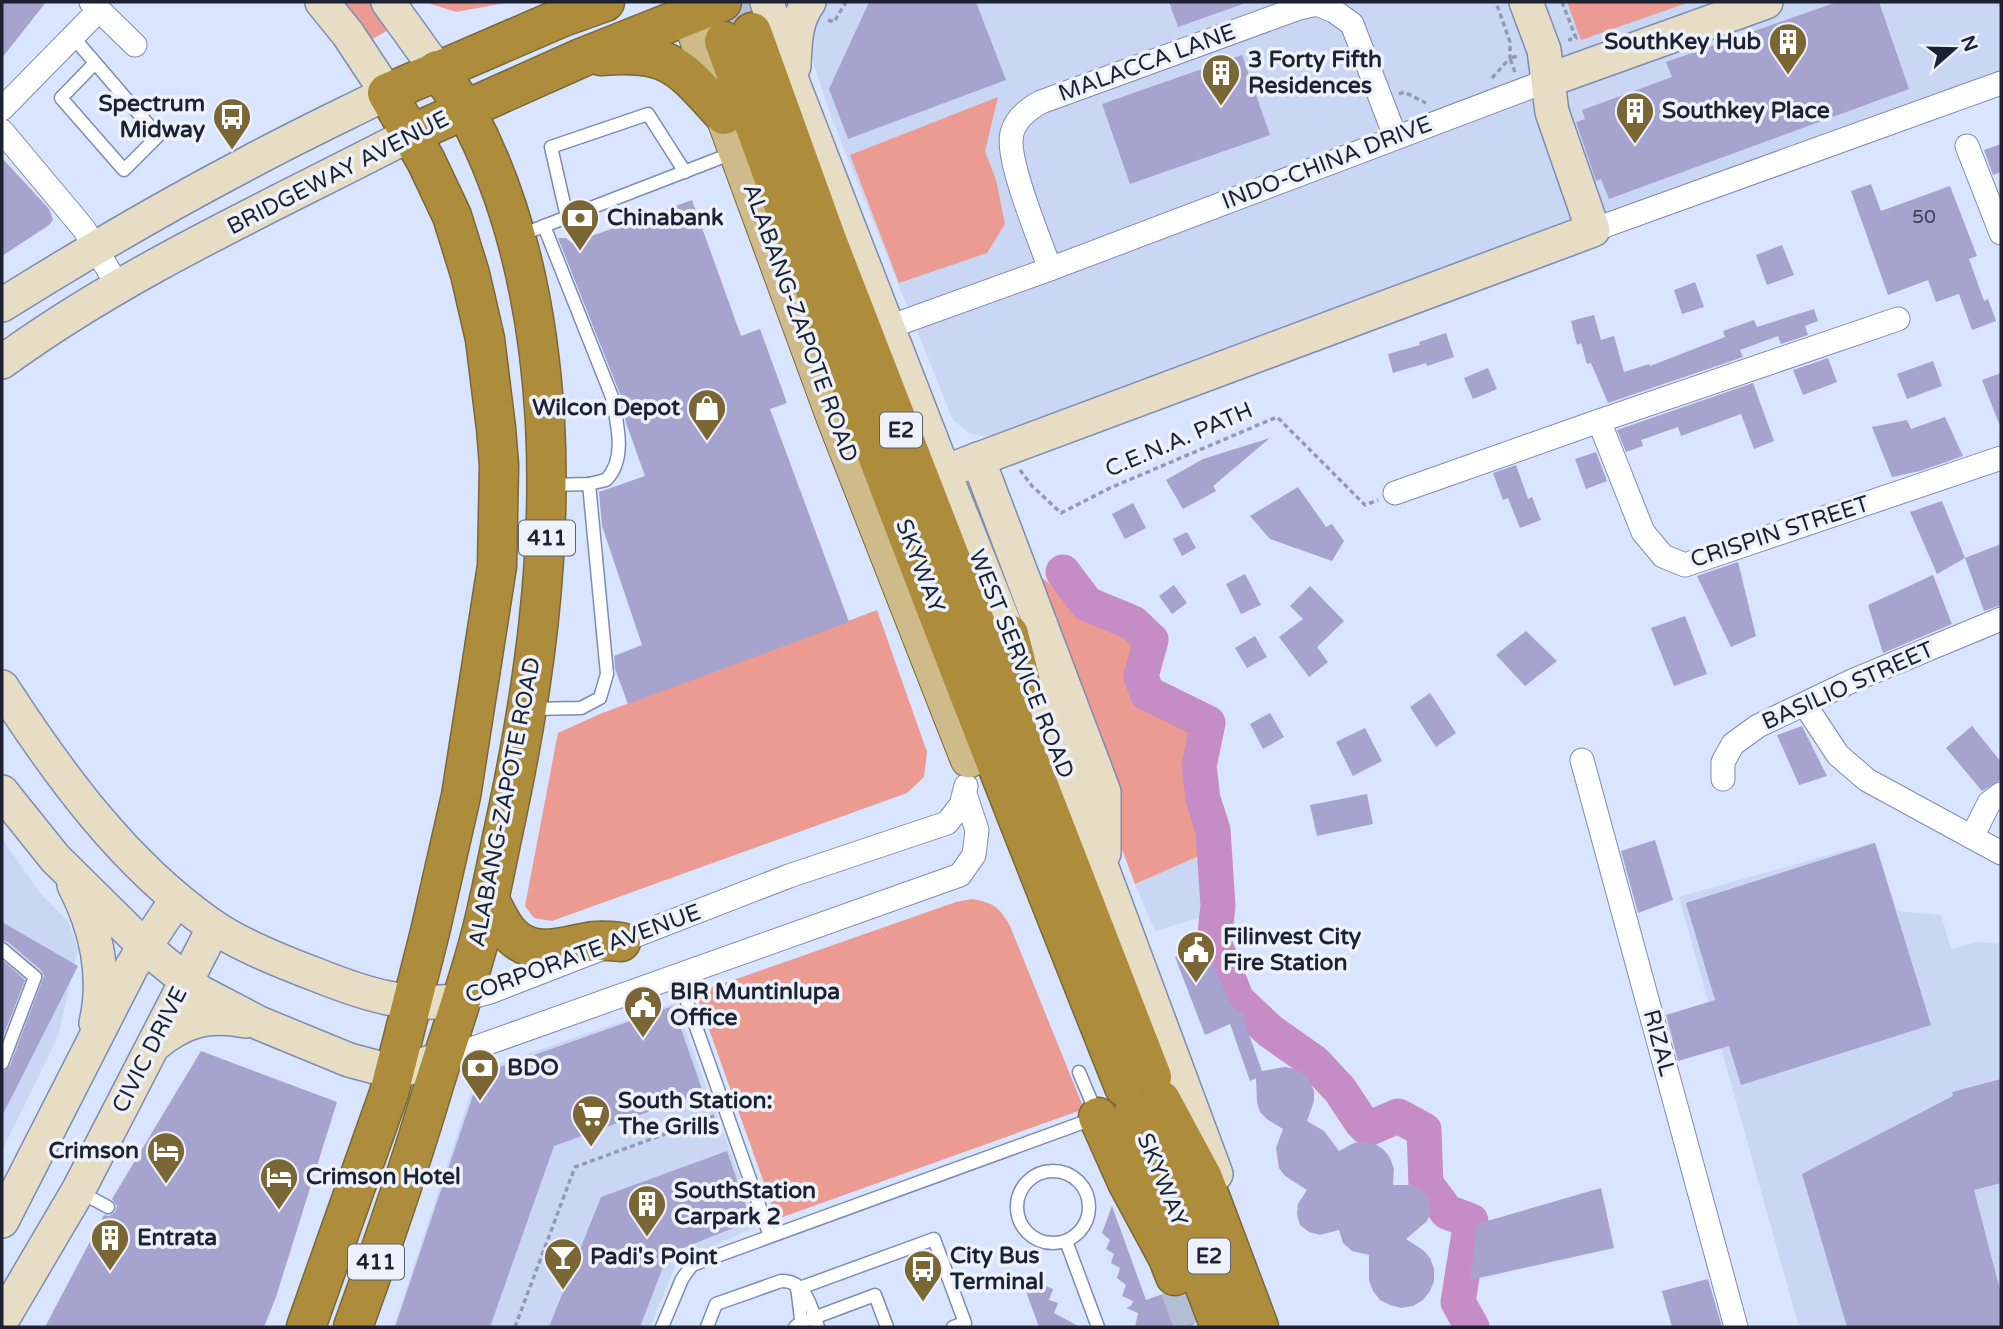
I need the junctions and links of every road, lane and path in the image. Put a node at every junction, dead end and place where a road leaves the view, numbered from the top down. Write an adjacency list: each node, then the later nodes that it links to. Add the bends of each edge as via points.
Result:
1 (322, 2): 22 (main road)
2 (388, 2): 17 (main road)
3 (605, 2): 10 (highway, BRIDGEWAY AVENUE)
4 (846, 2): 11 (path)
5 (1496, 2): 21 (path, via 1510,42 1510,58)
6 (1526, 2): 18 (main road, via 1544,50)
7 (1766, 2): 18 (main road, INDO-CHINA DRIVE)
8 (95, 6): 13 (street); 14 (street)
9 (699, 6): 15 (highway, BRIDGEWAY AVENUE); 27 (main road, ALABANG-ZAPOTE ROAD)
10 (575, 9): 17 (highway, BRIDGEWAY AVENUE)
11 (821, 12): 19 (main road, via 803,10 796,32)
12 (748, 25): 19 (main road, WEST SERVICE ROAD); 64 (highway, SKYWAY / E2, via 802,257)
13 (73, 37): 16 (lane); 25 (street)
14 (135, 45)
15 (581, 58): 26 (highway, BRIDGEWAY AVENUE); 27 (highway, via 626,54 667,61 687,75)
16 (95, 63): 16 (lane, via 158,136 124,170 61,98)
17 (438, 70): 22 (highway, BRIDGEWAY AVENUE); 26 (highway, ALABANG-ZAPOTE ROAD / 411)
18 (1549, 80): 30 (street, INDO-CHINA DRIVE); 36 (main road, via 1552,112)
19 (793, 83): 44 (main road, WEST SERVICE ROAD)
20 (2001, 83): 36 (street)
21 (1483, 84)
22 (387, 93): 29 (highway, ALABANG-ZAPOTE ROAD / 411); 39 (main road, BRIDGEWAY AVENUE)
23 (1381, 100): 24 (path, via 1404,92); 30 (street, MALACCA LANE); 40 (street, MALACCA LANE, via 1352,24 1317,4 1041,102 1024,111 1012,132 1011,153)
24 (1432, 102)
25 (2, 110)
26 (465, 110): 29 (highway, BRIDGEWAY AVENUE); 37 (highway, ALABANG-ZAPOTE ROAD / 411, via 499,183)
27 (724, 115): 32 (main road, ALABANG-ZAPOTE ROAD)
28 (2, 131): 39 (street)
29 (411, 134): 41 (main road, BRIDGEWAY AVENUE); 78 (highway, ALABANG-ZAPOTE ROAD / 411, via 452,216 470,274 485,339 499,465 497,566 482,672 461,796)
30 (1395, 136): 40 (street, INDO-CHINA DRIVE)
31 (1967, 146): 34 (street)
32 (737, 152): 33 (lane); 60 (main road, ALABANG-ZAPOTE ROAD)
33 (685, 172): 35 (lane); 35 (lane, via 648,114 551,147)
34 (1994, 195): 38 (street)
35 (567, 217): 37 (lane)
36 (1593, 230): 47 (main road)
37 (530, 231): 50 (lane, via 612,397 618,461 606,480); 51 (highway, ALABANG-ZAPOTE ROAD / 411)
38 (2001, 233)
39 (95, 247): 41 (street); 42 (main road, BRIDGEWAY AVENUE)
40 (1050, 269): 44 (street, INDO-CHINA DRIVE)
41 (118, 286): 45 (main road, BRIDGEWAY AVENUE)
42 (2, 305)
43 (1898, 319): 46 (street)
44 (889, 327): 49 (main road, WEST SERVICE ROAD)
45 (2, 362)
46 (1599, 421): 48 (street, CRISPIN STREET, via 1643,532 1663,556 1685,565); 52 (street)
47 (991, 454): 49 (main road); 53 (path, C.E.N.A. PATH, via 1061,513 1277,417); 68 (main road, via 1104,792)
48 (2001, 458)
49 (944, 472): 55 (main road, WEST SERVICE ROAD)
50 (589, 484): 51 (lane); 58 (lane, via 607,674 600,698 581,708)
51 (547, 485): 58 (highway, ALABANG-ZAPOTE ROAD / 411, via 547,549)
52 (1395, 493)
53 (1365, 505)
54 (2001, 619): 57 (street, BASILIO STREET)
55 (1009, 634): 64 (highway, via 1026,701 1053,773); 68 (main road, WEST SERVICE ROAD)
56 (2, 687): 69 (main road, CORPORATE AVENUE, via 43,751 98,819)
57 (1805, 705): 61 (street, BASILIO STREET, via 1758,726 1733,744 1723,762); 65 (street, via 1838,755 1867,780)
58 (527, 709): 70 (highway, ALABANG-ZAPOTE ROAD / 411)
59 (1583, 760): 111 (street, RIZAL)
60 (967, 777): 64 (highway, E2); 72 (street, CORPORATE AVENUE, via 961,805 947,822 789,876); 75 (street, via 977,830 974,855 960,875)
61 (1723, 779)
62 (2, 792): 67 (main road)
63 (2001, 794): 65 (street, via 1989,803)
64 (1037, 827): 86 (highway, SKYWAY / E2)
65 (1972, 837): 66 (street)
66 (2001, 853)
67 (55, 858): 73 (main road); 80 (main road, via 75,887 98,953 99,1012)
68 (1104, 873): 110 (main road, WEST SERVICE ROAD)
69 (177, 899): 71 (main road, CORPORATE AVENUE); 73 (main road)
70 (489, 899): 72 (highway, via 510,934 539,950 598,940); 77 (highway, ALABANG-ZAPOTE ROAD / 411)
71 (214, 927): 76 (main road, CIVIC DRIVE); 78 (main road, CORPORATE AVENUE, via 312,974)
72 (621, 942): 77 (street, CORPORATE AVENUE)
73 (145, 947): 76 (main road); 80 (main road)
74 (2, 949): 83 (lane, via 34,976)
75 (678, 976): 82 (street); 87 (lane)
76 (186, 981): 79 (main road); 81 (main road, CIVIC DRIVE)
77 (462, 1000): 78 (main road, CORPORATE AVENUE); 82 (highway, ALABANG-ZAPOTE ROAD / 411)
78 (411, 1003): 84 (highway, ALABANG-ZAPOTE ROAD / 411)
79 (259, 1023): 81 (main road, via 213,1017 192,1021); 84 (main road, via 349,1060)
80 (92, 1042): 91 (main road)
81 (149, 1049): 89 (main road, CIVIC DRIVE)
82 (443, 1059): 84 (main road); 101 (highway, ALABANG-ZAPOTE ROAD / 411)
83 (2, 1063)
84 (394, 1072): 100 (highway, ALABANG-ZAPOTE ROAD / 411)
85 (1079, 1072): 86 (lane)
86 (1134, 1098): 88 (highway, SKYWAY / E2); 92 (lane); 95 (highway, via 1127,1182); 109 (highway, via 1203,1178)
87 (726, 1112): 92 (lane); 102 (path, via 575,1167)
88 (1175, 1188): 99 (highway, SKYWAY / E2); 108 (highway, SKYWAY / E2)
89 (78, 1191): 90 (lane); 96 (main road, CIVIC DRIVE)
90 (108, 1207)
91 (2, 1221)
92 (770, 1236): 103 (lane, via 692,1265)
93 (1066, 1241): 93 (lane, via 1084,1226 1089,1210 1086,1195 1071,1176 1040,1174 1020,1195 1019,1217 1037,1239); 107 (lane)
94 (799, 1287): 97 (lane); 98 (lane); 104 (lane, via 781,1281 716,1304); 106 (lane, via 934,1239 965,1323)
95 (1180, 1288)
96 (2, 1320)
97 (817, 1322): 98 (lane); 105 (lane, via 875,1295)
98 (799, 1326)
99 (1202, 1326)
100 (306, 1327)
101 (353, 1327)
102 (515, 1327)
103 (662, 1327)
104 (707, 1327)
105 (887, 1327)
106 (953, 1327)
107 (1098, 1327)
108 (1236, 1327)
109 (1259, 1327)
110 (1273, 1327)
111 (1736, 1327)

